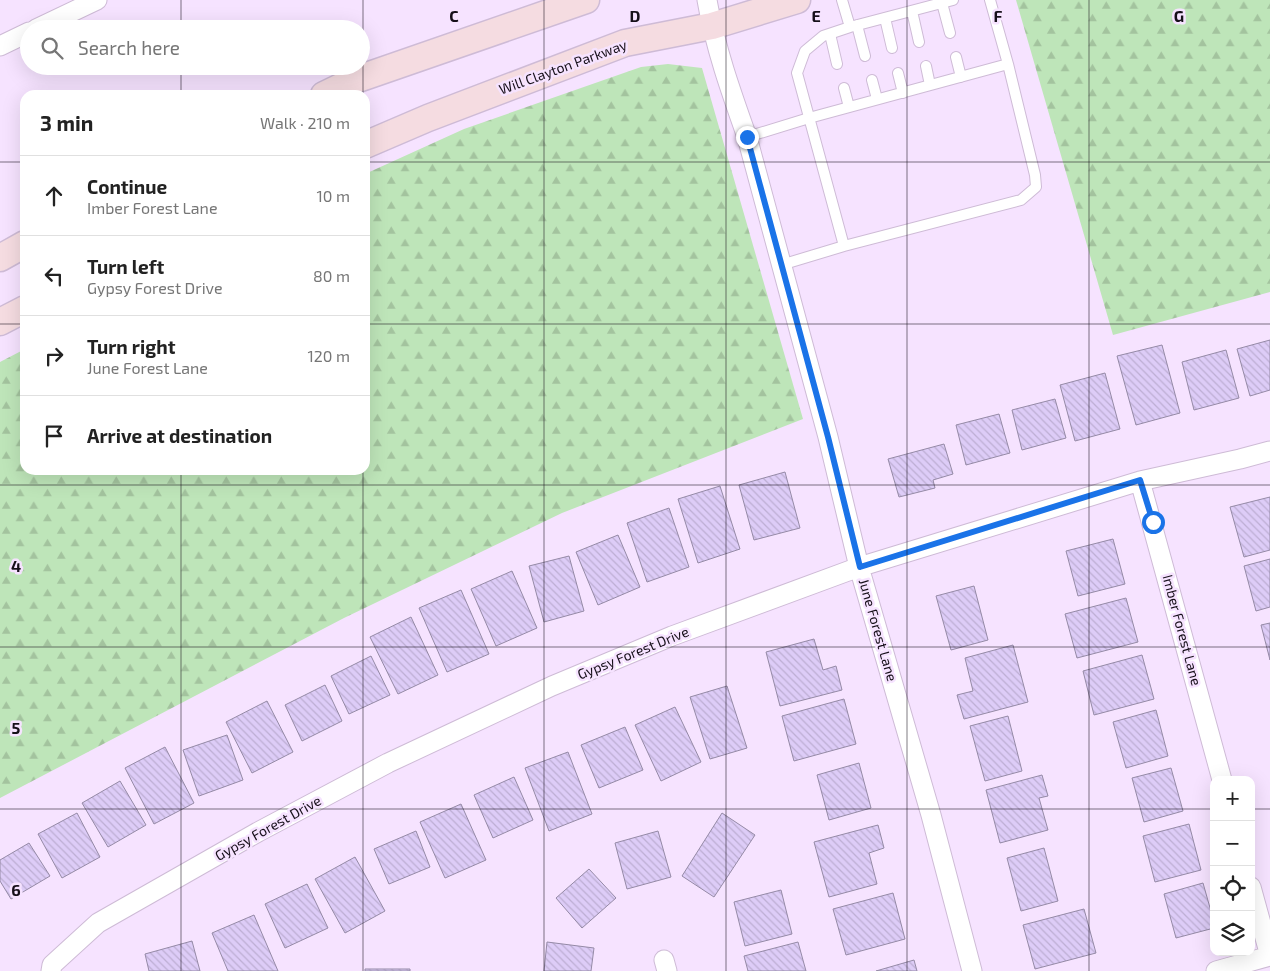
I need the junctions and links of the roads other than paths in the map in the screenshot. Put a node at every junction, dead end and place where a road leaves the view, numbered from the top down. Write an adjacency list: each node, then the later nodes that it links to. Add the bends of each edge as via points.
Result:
1 (97, 0): 11 (street)
2 (586, 0): 27 (main road)
3 (707, 0): 12 (street, June Forest Lane)
4 (797, 0): 12 (main road, Will Clayton Parkway)
5 (842, 0): 13 (lane)
6 (953, 0): 8 (lane)
7 (990, 0): 23 (lane)
8 (942, 3): 9 (lane); 14 (lane)
9 (912, 11): 10 (lane); 17 (lane)
10 (885, 18): 13 (lane); 19 (lane)
11 (55, 20)
12 (712, 26): 37 (street, June Forest Lane); 38 (main road, Will Clayton Parkway, via 625,43)
13 (854, 26): 15 (lane); 20 (lane)
14 (950, 33)
15 (830, 34): 22 (lane); 36 (lane, via 806,51 797,73)
16 (20, 36): 18 (street)
17 (919, 42)
18 (0, 46)
19 (892, 48)
20 (865, 56)
21 (956, 58): 28 (lane)
22 (837, 64)
23 (1008, 64): 28 (lane); 39 (lane, via 1036,187 1021,200)
24 (926, 66): 30 (lane)
25 (898, 72): 33 (lane)
26 (369, 75): 32 (main road)
27 (370, 75)
28 (961, 77): 30 (lane)
29 (872, 80): 34 (lane)
30 (930, 85): 33 (lane)
31 (844, 88): 35 (lane)
32 (334, 90)
33 (903, 92): 34 (lane)
34 (877, 100): 35 (lane)
35 (849, 107): 36 (lane)
36 (809, 118): 37 (lane); 39 (lane)
37 (747, 137): 42 (street, June Forest Lane)
38 (370, 143)
39 (844, 246): 42 (lane)
40 (20, 247): 41 (main road)
41 (0, 258)
42 (781, 265): 47 (street, June Forest Lane)
43 (20, 312): 44 (main road)
44 (0, 322)
45 (1270, 451): 46 (street, Gypsy Forest Drive)
46 (1140, 480): 47 (street, Gypsy Forest Drive); 48 (street, Imber Forest Lane)
47 (860, 567): 51 (street, Gypsy Forest Drive, via 672,636 552,686 388,763 98,923 52,965); 52 (street, June Forest Lane)
48 (1221, 776)
49 (1255, 902): 50 (street)
50 (1270, 956): 53 (street)
51 (51, 971)
52 (972, 971)
53 (1216, 971)

